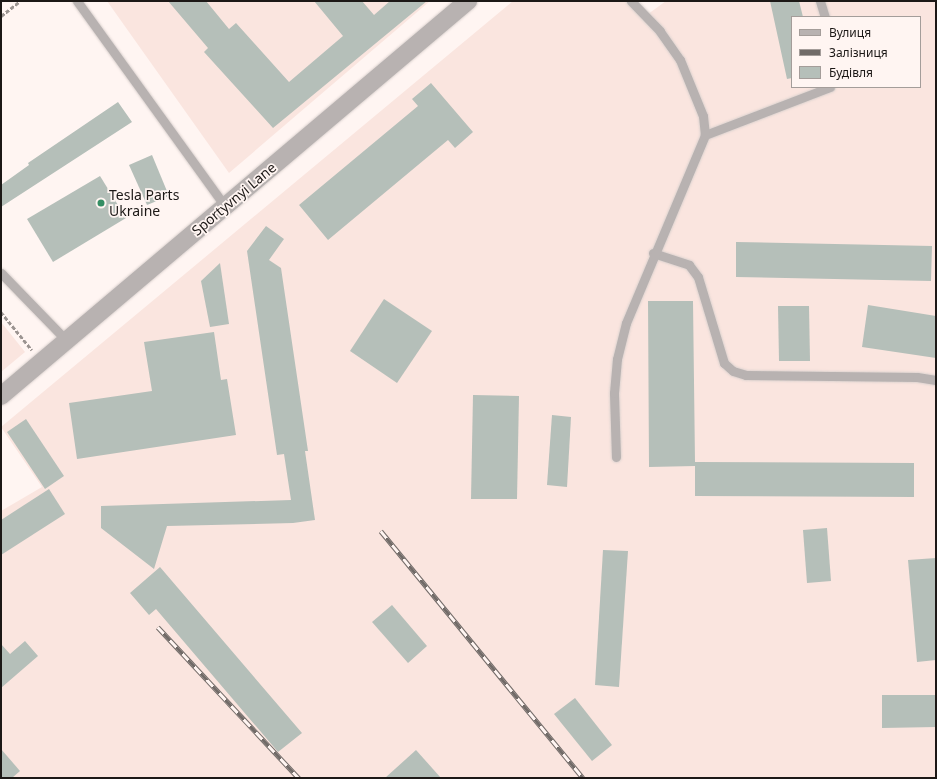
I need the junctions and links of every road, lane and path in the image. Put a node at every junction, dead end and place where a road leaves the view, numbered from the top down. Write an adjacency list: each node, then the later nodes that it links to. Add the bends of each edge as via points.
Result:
1 (20, 1): 6 (path)
2 (77, 1): 10 (lane)
3 (468, 1): 10 (street, Sportyvnyi Lane)
4 (631, 1): 9 (lane, via 660,31 680,60 703,116)
5 (820, 1): 7 (lane)
6 (1, 16)
7 (825, 16)
8 (827, 88): 9 (lane)
9 (705, 135): 11 (lane)
10 (225, 206): 14 (street, Sportyvnyi Lane)
11 (653, 253): 16 (lane, via 689,265 698,277 724,363 732,371 746,375); 18 (lane, via 626,323 617,359 614,393)
12 (1, 273): 14 (lane)
13 (1, 312): 15 (path)
14 (66, 341): 15 (street, Sportyvnyi Lane)
15 (41, 362): 17 (street, Sportyvnyi Lane)
16 (936, 380)
17 (1, 396)
18 (616, 457)

